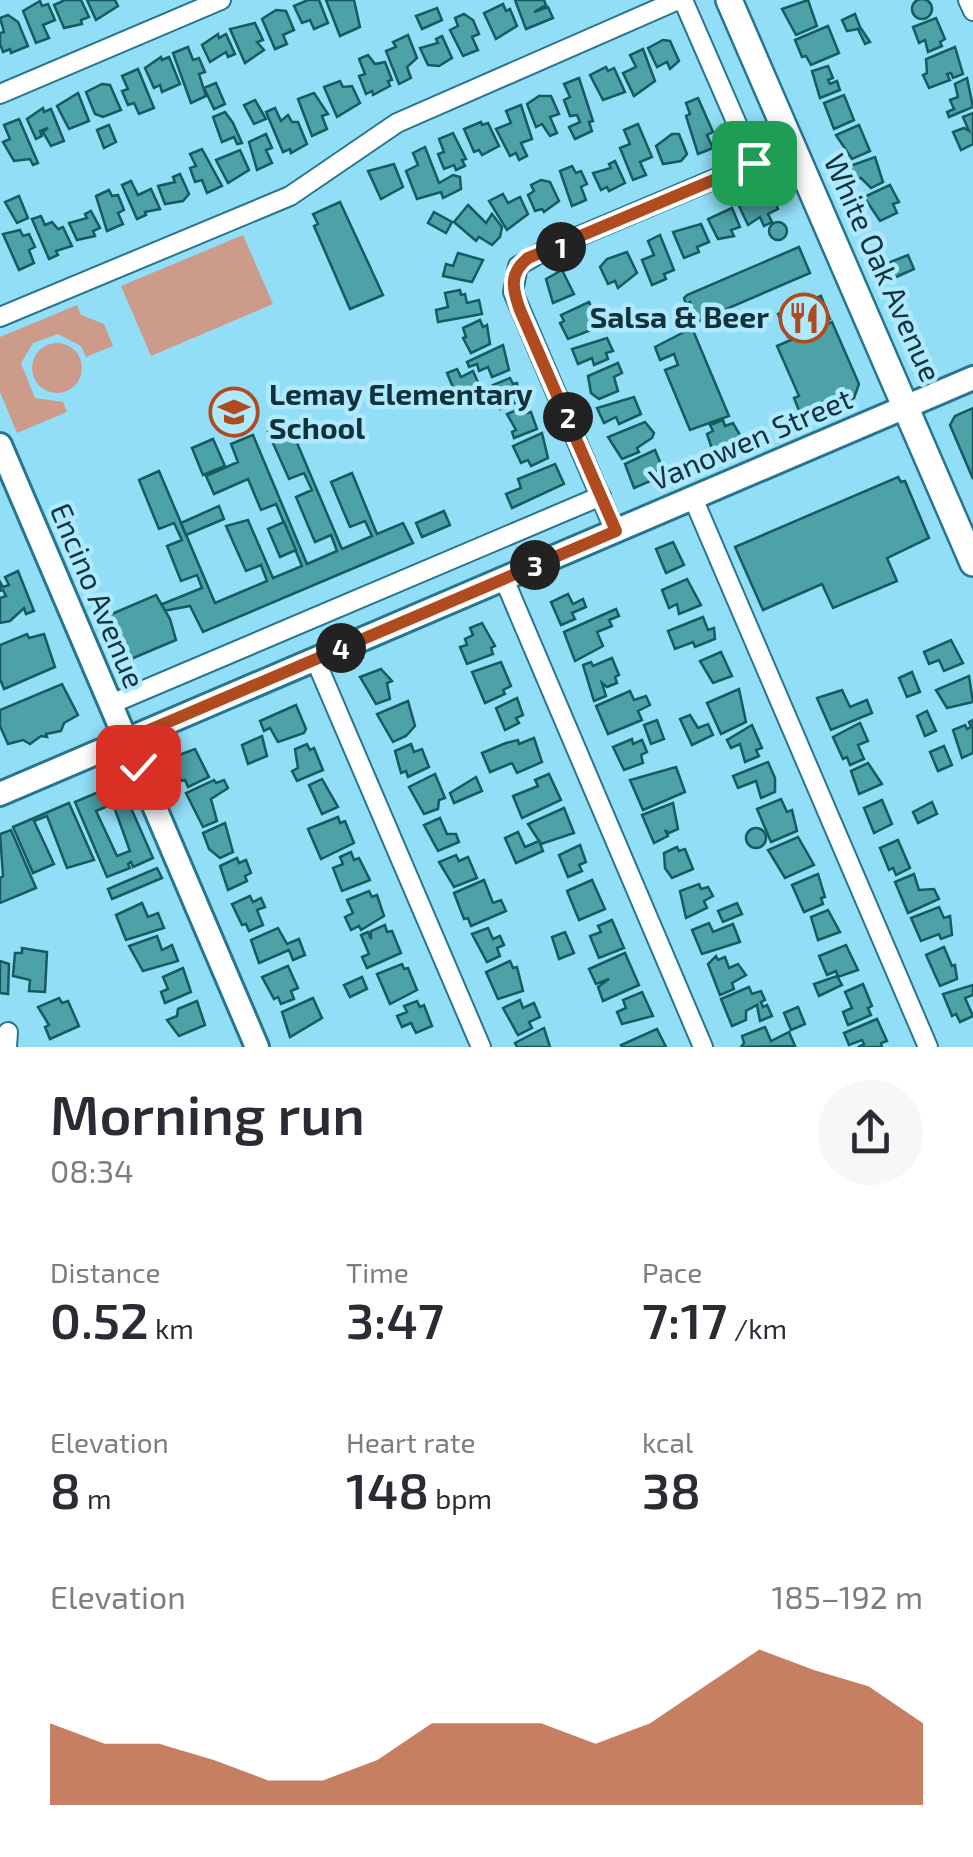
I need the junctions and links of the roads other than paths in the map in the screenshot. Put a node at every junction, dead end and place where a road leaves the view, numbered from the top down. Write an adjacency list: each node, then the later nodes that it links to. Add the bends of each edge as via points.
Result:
1 (221, 0): 6 (street)
2 (680, 0): 8 (street); 9 (street, via 397,123 290,196)
3 (729, 0): 7 (main road, White Oak Avenue)
4 (968, 0): 5 (street)
5 (973, 11)
6 (0, 94)
7 (793, 146): 8 (street); 11 (main road, White Oak Avenue)
8 (754, 163): 13 (street, via 528,258 513,276 513,292)
9 (0, 316)
10 (973, 378): 11 (main road, Vanowen Street)
11 (907, 406): 14 (main road, Vanowen Street); 16 (main road, White Oak Avenue)
12 (0, 444): 19 (main road, Encino Avenue)
13 (601, 496): 15 (street); 19 (street)
14 (693, 498): 15 (main road, Vanowen Street); 25 (street)
15 (616, 531): 17 (main road, Vanowen Street)
16 (973, 562)
17 (504, 579): 18 (main road, Vanowen Street); 24 (street)
18 (316, 659): 20 (main road, Vanowen Street); 23 (street)
19 (111, 704): 20 (main road, Encino Avenue)
20 (126, 740): 21 (main road, Vanowen Street); 22 (main road, Encino Avenue)
21 (0, 794)
22 (256, 1047)
23 (480, 1047)
24 (703, 1047)
25 (928, 1047)

